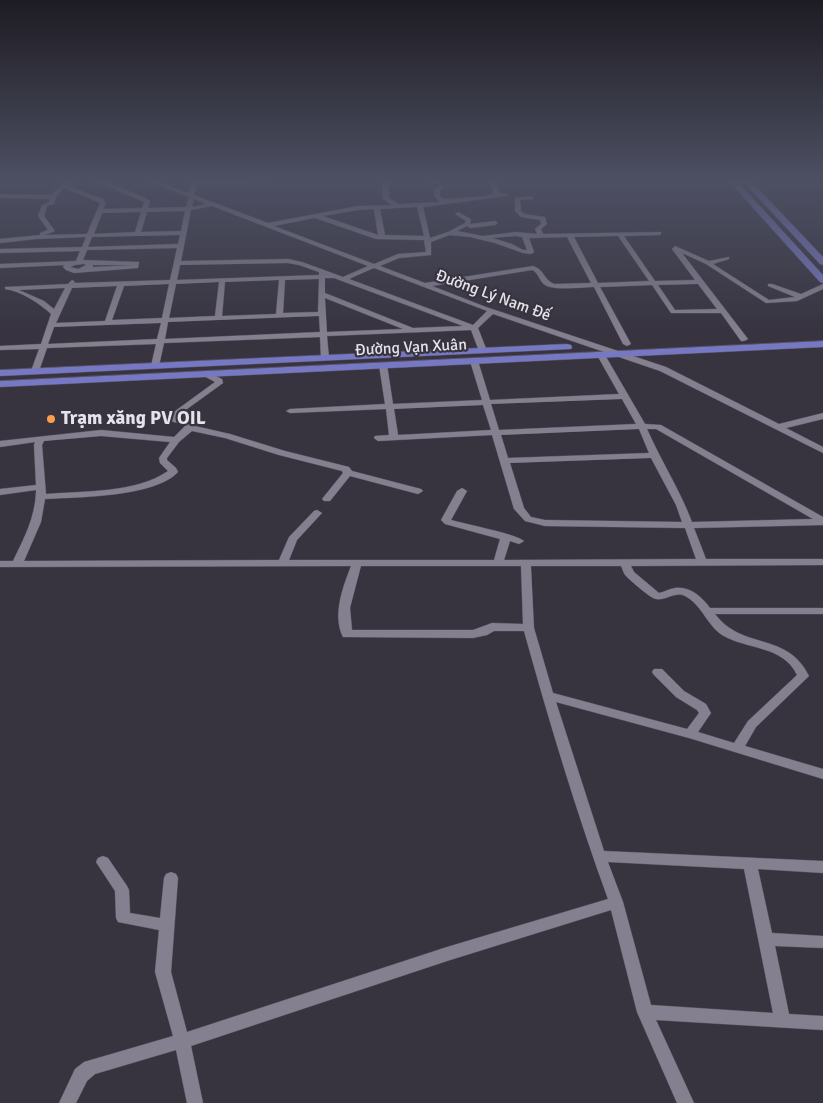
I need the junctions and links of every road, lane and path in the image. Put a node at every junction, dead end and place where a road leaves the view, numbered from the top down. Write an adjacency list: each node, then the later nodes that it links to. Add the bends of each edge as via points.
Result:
1 (49, 231): 21 (street)
2 (92, 231): 17 (street)
3 (284, 231): 34 (street, Đường Lý Nam Đế)
4 (358, 231): 20 (street)
5 (381, 231): 20 (street)
6 (426, 231): 22 (street)
7 (539, 231): 16 (street)
8 (780, 231): 39 (main road)
9 (794, 231): 30 (main road)
10 (451, 232): 19 (street); 22 (street)
11 (183, 233): 13 (street); 23 (street)
12 (659, 233): 15 (street)
13 (137, 234): 17 (street)
14 (569, 234): 15 (street); 16 (street); 48 (street)
15 (620, 234): 46 (street)
16 (540, 235): 18 (street)
17 (90, 236): 21 (street); 24 (street)
18 (525, 236): 19 (street); 26 (street)
19 (486, 237): 26 (street, via 511,245 519,252)
20 (382, 238): 22 (street)
21 (0, 240)
22 (428, 240): 34 (street, via 429,254 402,255)
23 (180, 246): 24 (street); 31 (street)
24 (85, 249): 25 (street); 28 (street)
25 (0, 251)
26 (531, 252): 36 (street)
27 (718, 253): 29 (street, via 727,258)
28 (79, 262): 32 (street); 33 (street)
29 (708, 262): 44 (street, via 674,248); 54 (street, via 768,302)
30 (823, 262)
31 (177, 263): 38 (street, via 288,261); 43 (street)
32 (69, 266): 35 (street, via 26,271); 37 (street)
33 (87, 266): 33 (street, via 129,268 136,267 138,263); 37 (street)
34 (374, 266): 41 (street); 50 (street, Đường Lý Nam Đế)
35 (0, 267)
36 (538, 270): 48 (street, via 550,285); 50 (street, via 502,272)
37 (76, 271): 47 (street)
38 (322, 274): 40 (street); 41 (street); 53 (street)
39 (822, 277)
40 (282, 279): 42 (street); 59 (street)
41 (343, 279): 64 (street)
42 (222, 281): 43 (street); 60 (street)
43 (173, 282): 45 (street); 61 (street)
44 (701, 282): 46 (street); 56 (street)
45 (121, 284): 47 (street); 62 (street)
46 (654, 284): 48 (street); 56 (street, via 673,312)
47 (70, 285): 52 (street); 57 (street)
48 (597, 285): 73 (street)
49 (770, 285): 54 (street)
50 (424, 286): 55 (street, Đường Lý Nam Đế)
51 (823, 286): 54 (street)
52 (3, 288): 57 (street, via 31,296)
53 (321, 294): 58 (street); 65 (street)
54 (801, 297)
55 (492, 311): 64 (street); 75 (street, Đường Lý Nam Đế)
56 (723, 311): 68 (street)
57 (55, 314): 63 (street)
58 (322, 314): 59 (street); 66 (street)
59 (279, 315): 60 (street)
60 (218, 318): 61 (street)
61 (165, 320): 62 (street); 69 (street)
62 (108, 322): 63 (street)
63 (53, 325): 71 (street)
64 (474, 328): 65 (street); 74 (street)
65 (413, 330): 66 (street)
66 (322, 334): 69 (street); 76 (street)
67 (823, 336): 68 (main road, Đường Vạn Xuân)
68 (744, 339): 73 (main road, Đường Vạn Xuân)
69 (160, 341): 71 (street); 79 (street)
70 (823, 344): 73 (main road, Đường Vạn Xuân)
71 (45, 346): 72 (street); 80 (street)
72 (0, 348)
73 (625, 349): 75 (main road, Đường Vạn Xuân); 90 (street)
74 (483, 350): 75 (main road, Đường Vạn Xuân); 76 (main road, Đường Vạn Xuân)
75 (598, 350): 77 (main road, Đường Vạn Xuân); 84 (street)
76 (325, 358): 79 (main road, Đường Vạn Xuân)
77 (474, 361): 78 (main road, Đường Vạn Xuân); 85 (street)
78 (383, 365): 82 (main road, Đường Vạn Xuân); 86 (street)
79 (156, 366): 80 (main road, Đường Vạn Xuân)
80 (35, 371): 81 (main road, Đường Vạn Xuân)
81 (0, 373)
82 (207, 374): 83 (main road, Đường Vạn Xuân); 91 (street, via 219,383 171,417 191,424)
83 (0, 384)
84 (625, 396): 85 (street); 89 (street)
85 (488, 402): 86 (street); 92 (street)
86 (390, 406): 87 (street); 93 (street)
87 (290, 411)
88 (823, 416): 90 (street)
89 (642, 426): 92 (street); 99 (street); 108 (street, via 658,427)
90 (778, 427): 98 (street)
91 (190, 428): 96 (street); 101 (street, via 344,468)
92 (495, 433): 93 (street); 100 (street)
93 (394, 437): 94 (street)
94 (378, 438)
95 (41, 439): 96 (street, via 101,434); 97 (street); 105 (street, via 38,445)
96 (176, 440): 105 (street, via 163,458 173,472 158,481 122,490)
97 (0, 444)
98 (823, 450)
99 (654, 455): 100 (street); 109 (street)
100 (504, 462): 109 (street, via 520,509 528,519)
101 (348, 473): 102 (street); 106 (street)
102 (418, 491)
103 (462, 491): 110 (street, via 446,520)
104 (0, 492): 105 (street)
105 (41, 492): 118 (street, via 34,528)
106 (327, 499)
107 (317, 513): 119 (street, via 292,539)
108 (823, 522): 109 (street)
109 (689, 525): 113 (street)
110 (506, 537): 111 (street); 115 (street)
111 (519, 541)
112 (625, 562): 113 (street); 116 (street); 121 (street, via 629,573 656,596 684,591)
113 (702, 562): 114 (street)
114 (823, 562)
115 (498, 563): 116 (street); 120 (street)
116 (526, 563): 123 (street)
117 (0, 564): 118 (street)
118 (17, 564): 119 (street)
119 (283, 564): 120 (street)
120 (356, 565): 123 (street, via 345,608 347,634 473,634 492,627)
121 (708, 611): 122 (street); 127 (street, via 715,624 727,632 795,661 803,676 752,724)
122 (823, 611)
123 (529, 628): 125 (street)
124 (658, 672): 126 (street, via 680,694 702,707 703,718)
125 (548, 696): 126 (street); 129 (street)
126 (690, 734): 127 (street)
127 (737, 748): 128 (street)
128 (823, 774)
129 (599, 856): 131 (street); 134 (street)
130 (103, 862): 135 (street, via 122,890 123,918)
131 (750, 863): 132 (street); 136 (street)
132 (823, 867)
133 (171, 878): 135 (street)
134 (616, 902): 138 (street); 141 (street)
135 (168, 925): 141 (street, via 163,972)
136 (766, 939): 137 (street); 139 (street)
137 (823, 942)
138 (644, 1012): 139 (street); 144 (street)
139 (783, 1021): 140 (street)
140 (823, 1023)
141 (182, 1042): 142 (street, via 90,1068 81,1075); 143 (street)
142 (67, 1103)
143 (195, 1103)
144 (686, 1103)

